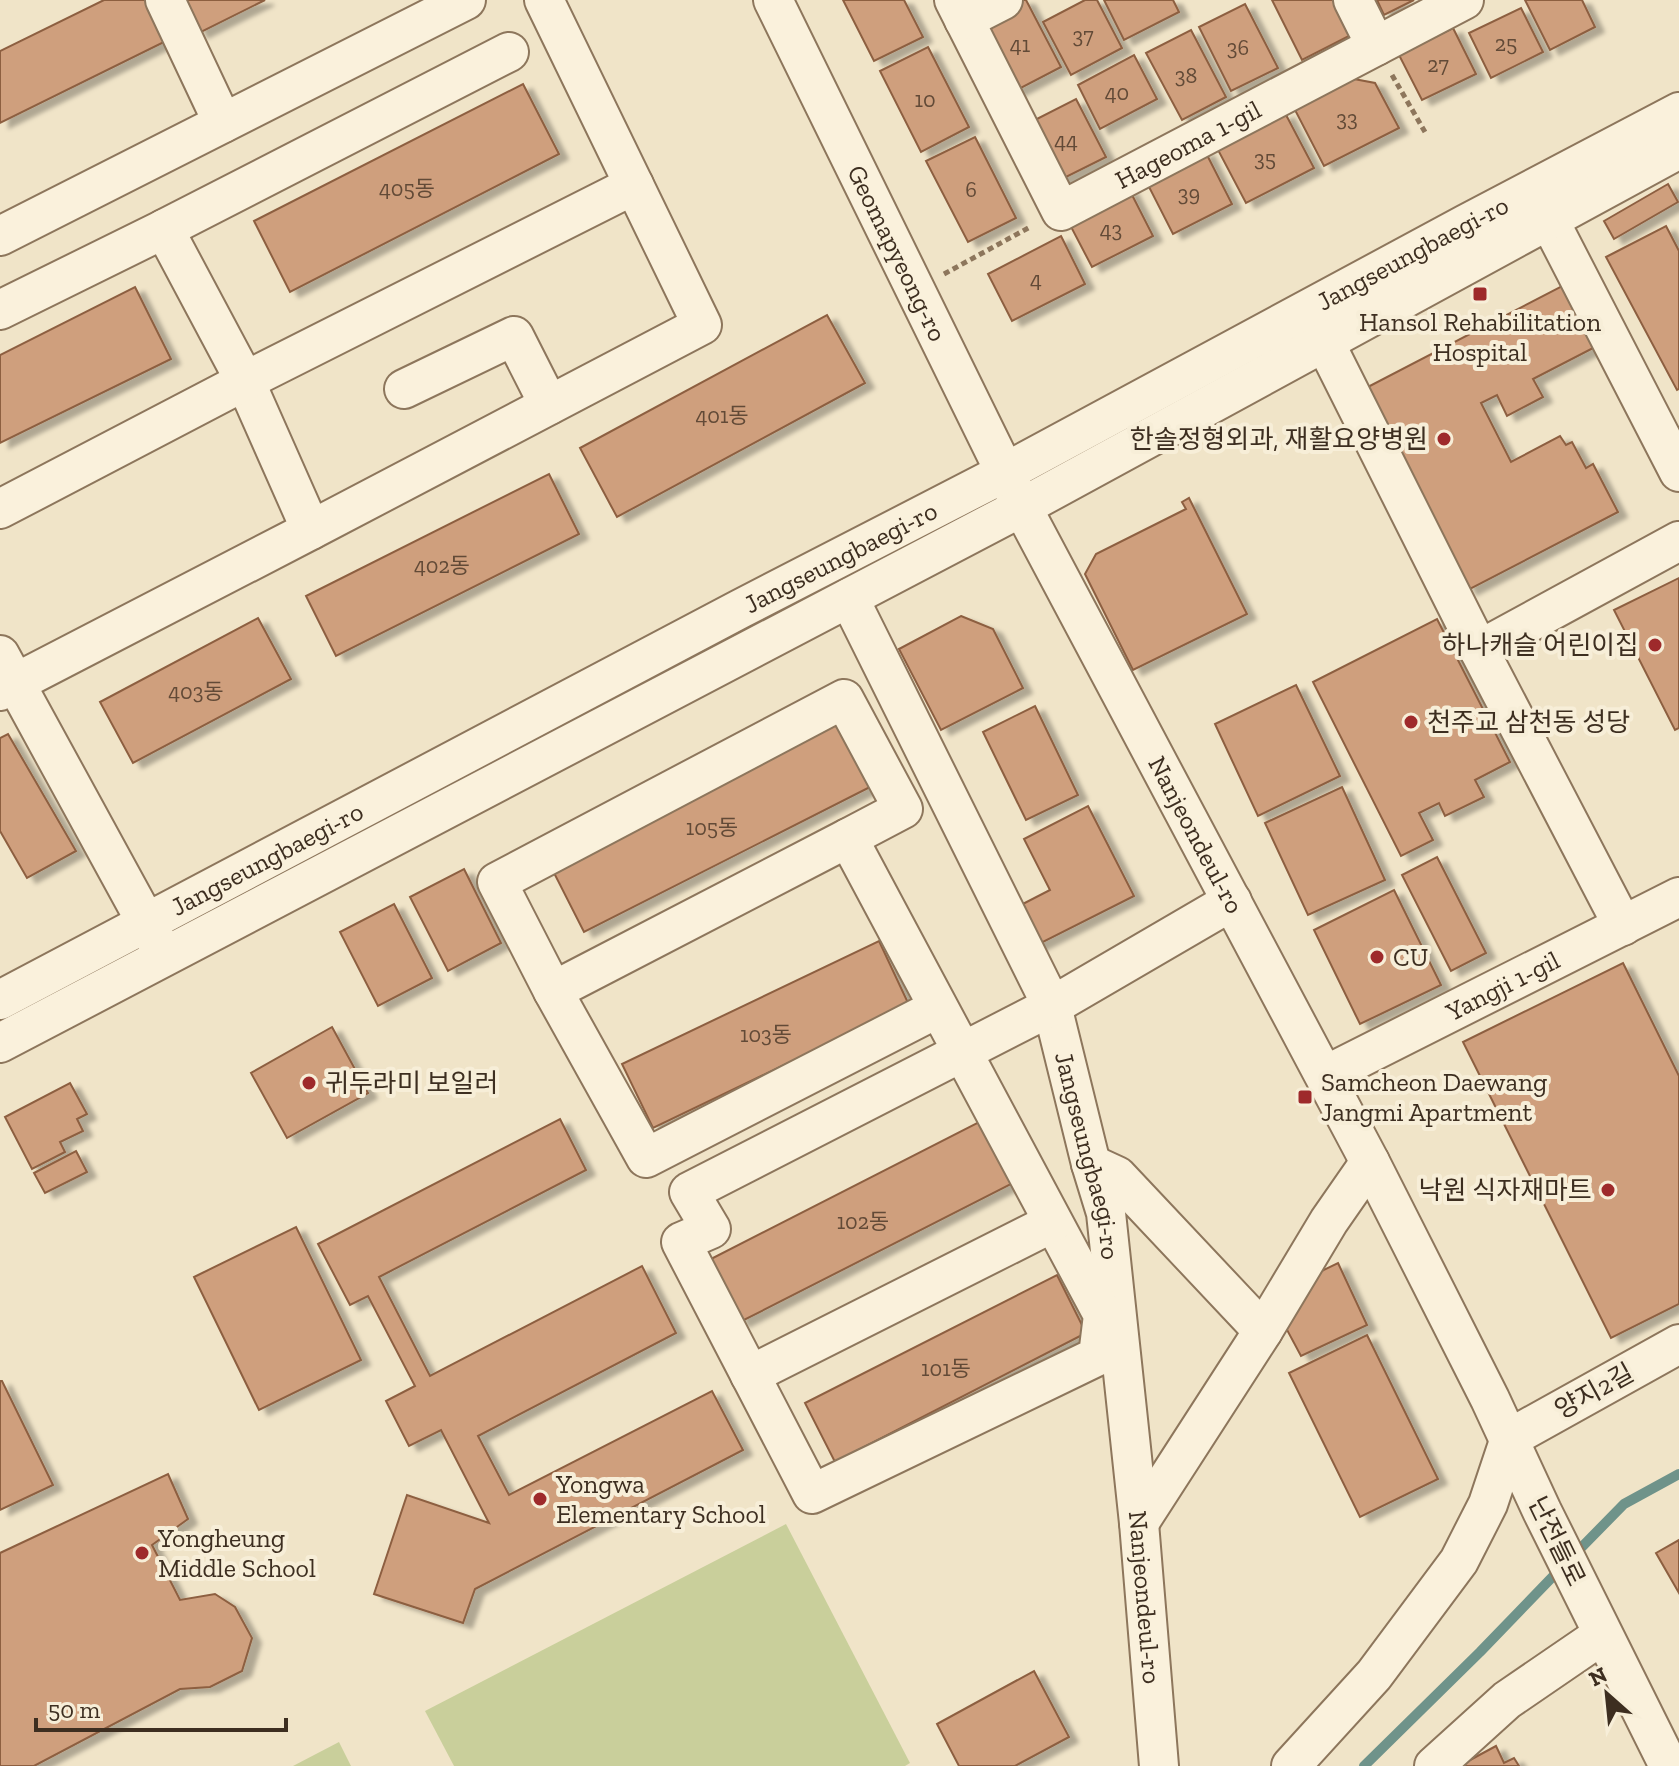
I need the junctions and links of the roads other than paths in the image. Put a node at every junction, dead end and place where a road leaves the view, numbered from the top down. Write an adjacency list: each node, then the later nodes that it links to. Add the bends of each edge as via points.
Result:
1 (165, 0): 12 (street)
2 (466, 0): 12 (street)
3 (544, 0): 14 (street)
4 (773, 0): 23 (street, Geomapyeong-ro)
5 (1003, 0): 8 (street)
6 (1353, 0): 9 (street)
7 (1464, 0): 9 (street, Hageoma 1-gil)
8 (959, 10): 9 (street, Hageoma 1-gil, via 1061,211)
9 (1376, 46)
10 (509, 52): 16 (street)
11 (1679, 112): 23 (street, Jangseungbaegi-ro)
12 (223, 123): 17 (street)
13 (1679, 149): 15 (street, Jangseungbaegi-ro)
14 (634, 185): 20 (street); 22 (street, via 702,325)
15 (1549, 220): 19 (street, Jangseungbaegi-ro); 24 (street, Jangseungbaegi-ro)
16 (164, 229): 18 (street); 20 (street)
17 (0, 236)
18 (0, 310)
19 (1324, 341): 25 (street, Jangseungbaegi-ro); 30 (street, Jangseungbaegi-ro)
20 (245, 381): 26 (street); 27 (street)
21 (404, 389): 22 (street, via 514,336)
22 (549, 405): 27 (street)
23 (1006, 472): 25 (street, Geomapyeong-ro); 35 (street, Jangseungbaegi-ro)
24 (1679, 472)
25 (1022, 507): 29 (street, Jangseungbaegi-ro); 34 (street, Nanjeondeul-ro)
26 (0, 509)
27 (311, 530): 31 (street)
28 (1679, 541): 30 (street)
29 (849, 598): 37 (street, Jangseungbaegi-ro); 40 (street, Jangseungbaegi-ro)
30 (1479, 650): 36 (street, Jangseungbaegi-ro)
31 (5, 676): 35 (street)
32 (848, 838): 38 (street); 38 (street, via 903,809 844,699 497,882); 41 (street)
33 (1679, 897): 36 (street, Yangji 1-gil)
34 (1232, 901): 40 (street); 44 (street, Nanjeondeul-ro)
35 (146, 922): 37 (street); 39 (street, Jangseungbaegi-ro)
36 (1623, 926): 44 (street, Yangji 1-gil)
37 (164, 957): 42 (street, Jangseungbaegi-ro)
38 (553, 991): 41 (street, via 646,1158)
39 (0, 1000)
40 (1052, 1006): 43 (street); 46 (street, Jangseungbaegi-ro)
41 (938, 1008): 43 (street)
42 (0, 1043)
43 (961, 1052): 47 (street); 50 (street, via 689,1192 711,1229 681,1242)
44 (1326, 1075): 45 (street, Nanjeondeul-ro)
45 (1370, 1162): 48 (street, Nanjeondeul-ro); 51 (street, Nanjeondeul-ro)
46 (1091, 1164): 48 (street, via 1117,1176); 52 (street, Jangseungbaegi-ro, via 1106,1213)
47 (1052, 1223): 50 (street); 50 (street, via 1103,1315 1098,1356 812,1494)
48 (1263, 1331): 52 (street, Nanjeondeul-ro)
49 (1679, 1344): 51 (street, 양지2길)
50 (750, 1375)
51 (1516, 1454): 53 (street, 난전들로); 55 (street, via 1459,1561 1374,1675)
52 (1139, 1523): 54 (street, Nanjeondeul-ro)
53 (1597, 1623): 56 (street); 57 (street)
54 (1159, 1766)
55 (1291, 1766)
56 (1434, 1766)
57 (1669, 1766)

